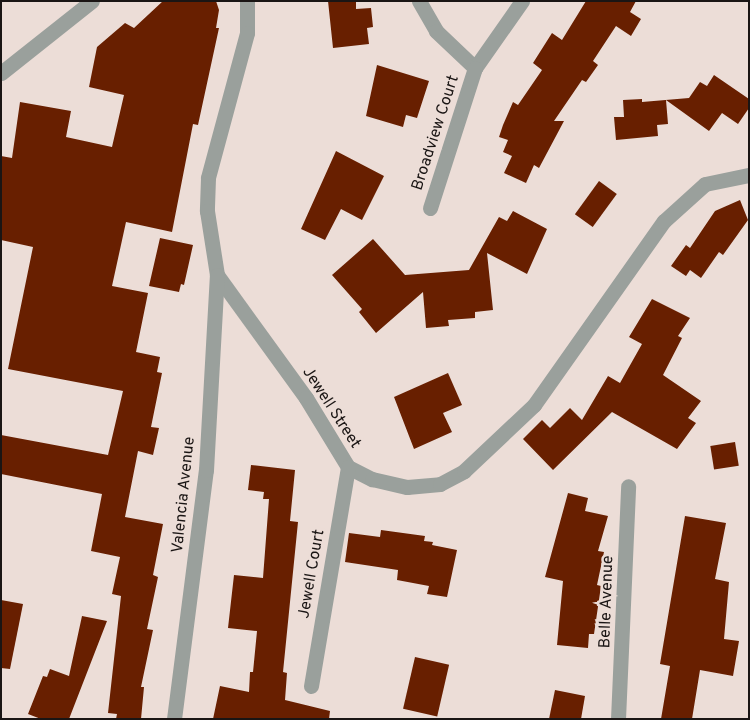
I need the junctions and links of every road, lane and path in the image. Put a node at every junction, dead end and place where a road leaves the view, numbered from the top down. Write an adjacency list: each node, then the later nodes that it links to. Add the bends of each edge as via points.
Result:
1 (92, 1): 6 (street)
2 (247, 1): 9 (street, Jewell Street, via 247,33 208,178 208,211)
3 (419, 1): 5 (street, via 436,31)
4 (522, 1): 5 (street, Broadview Court)
5 (475, 68): 8 (street, Broadview Court)
6 (1, 72)
7 (749, 175): 10 (street, Jewell Street, via 704,184 664,221 534,405 464,470 440,484 407,487 372,479)
8 (430, 208)
9 (217, 275): 10 (street, Jewell Street, via 306,398); 13 (street, Valencia Avenue, via 206,470)
10 (348, 467): 12 (street, Jewell Court)
11 (628, 486): 14 (street, Belle Avenue)
12 (311, 686)
13 (174, 719)
14 (618, 719)

